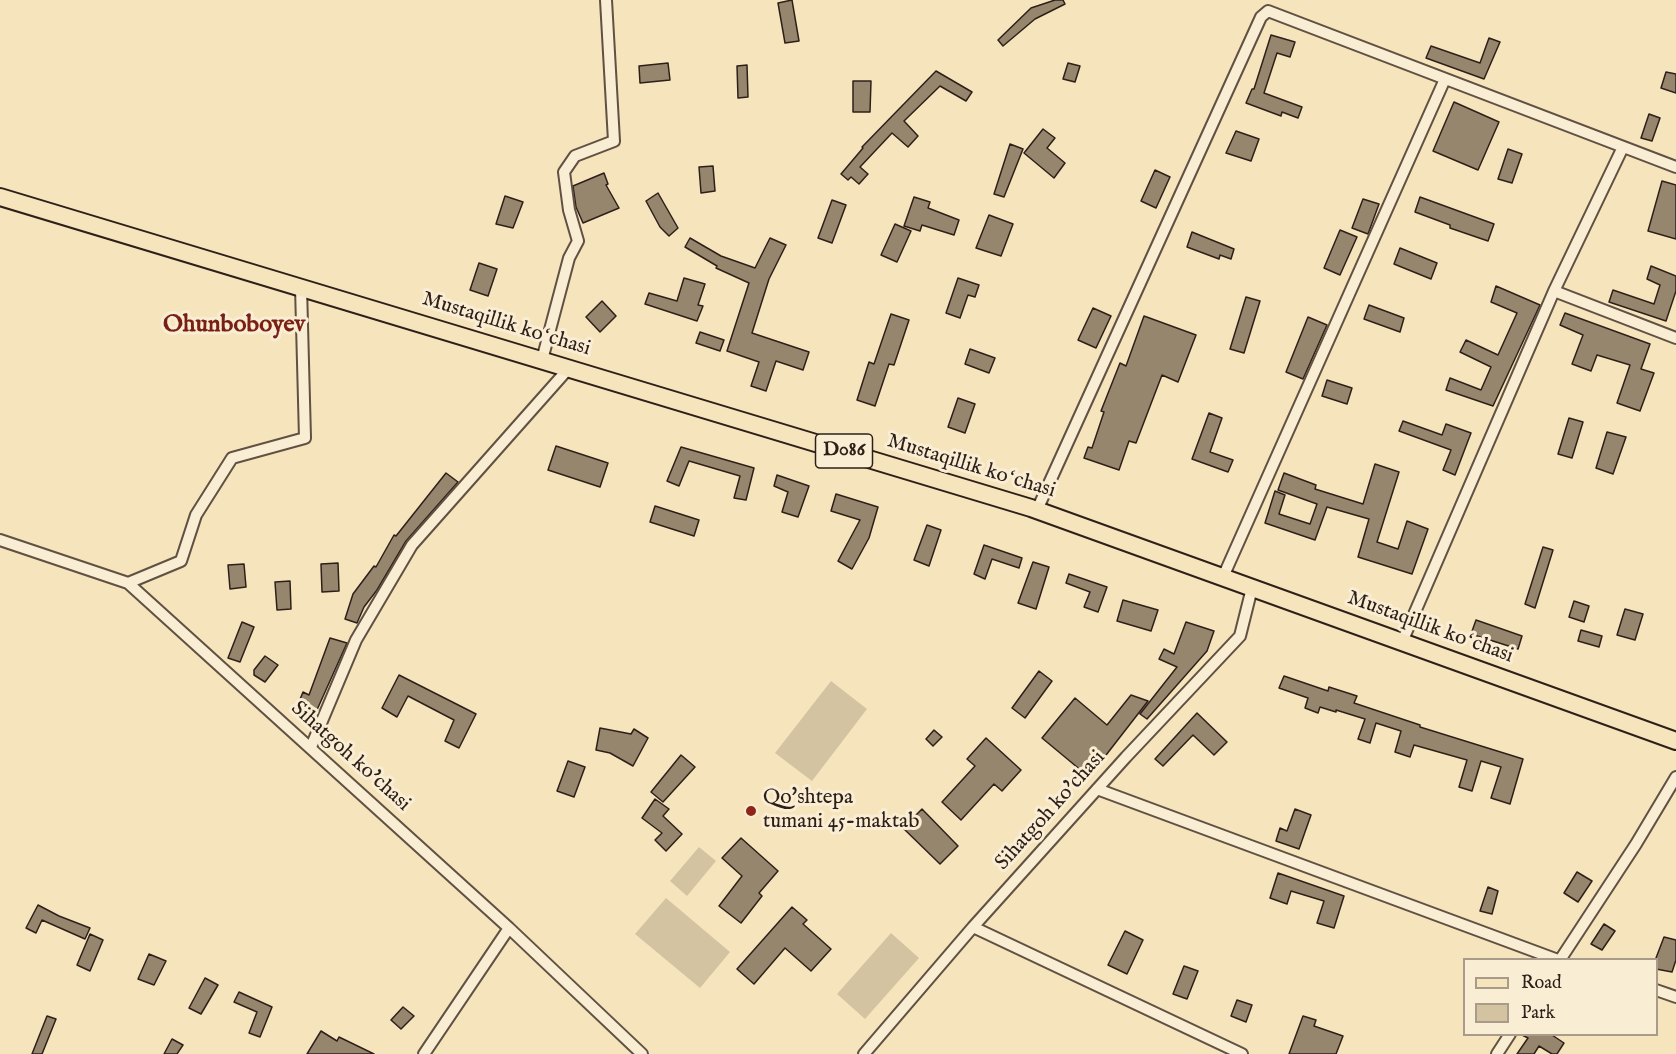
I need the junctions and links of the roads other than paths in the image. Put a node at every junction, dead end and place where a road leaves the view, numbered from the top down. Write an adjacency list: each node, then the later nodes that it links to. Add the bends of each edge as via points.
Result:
1 (606, 0): 9 (street, via 614,141 574,156 564,172 578,241 569,258)
2 (1446, 79): 3 (street); 11 (street, via 1268,11 1261,17); 13 (street)
3 (1623, 147): 4 (street); 7 (street)
4 (1676, 166)
5 (0, 197): 6 (main road, Mustaqillik koʻchasi / D086)
6 (301, 286): 9 (main road, Mustaqillik koʻchasi / D086); 14 (street, via 304,438 232,458 196,515 181,561)
7 (1554, 291): 8 (street); 16 (street)
8 (1676, 338)
9 (542, 360): 10 (main road, Mustaqillik koʻchasi / D086)
10 (569, 368): 11 (main road, Mustaqillik koʻchasi / D086); 18 (street, via 412,545 356,640)
11 (1037, 510): 13 (main road, Mustaqillik koʻchasi / D086)
12 (1, 544): 14 (street, Sihatgoh ko'chasi)
13 (1223, 577): 15 (main road, Mustaqillik koʻchasi / D086)
14 (128, 584): 18 (street, Sihatgoh ko'chasi)
15 (1252, 588): 16 (main road, Mustaqillik koʻchasi / D086); 20 (street, Sihatgoh ko'chasi, via 1240,636)
16 (1402, 642): 17 (main road, Mustaqillik koʻchasi / D086)
17 (1676, 741)
18 (311, 747): 22 (street, Sihatgoh ko'chasi)
19 (1676, 777): 24 (street)
20 (1096, 789): 21 (street, Sihatgoh ko'chasi); 23 (street)
21 (973, 927): 30 (street, Sihatgoh ko'chasi); 31 (street)
22 (509, 928): 28 (street); 29 (street, Sihatgoh ko'chasi)
23 (1554, 958)
24 (1560, 958)
25 (1658, 991): 26 (street)
26 (1676, 997)
27 (1509, 1036): 32 (street)
28 (424, 1054)
29 (642, 1054)
30 (864, 1054)
31 (1242, 1054)
32 (1497, 1054)

